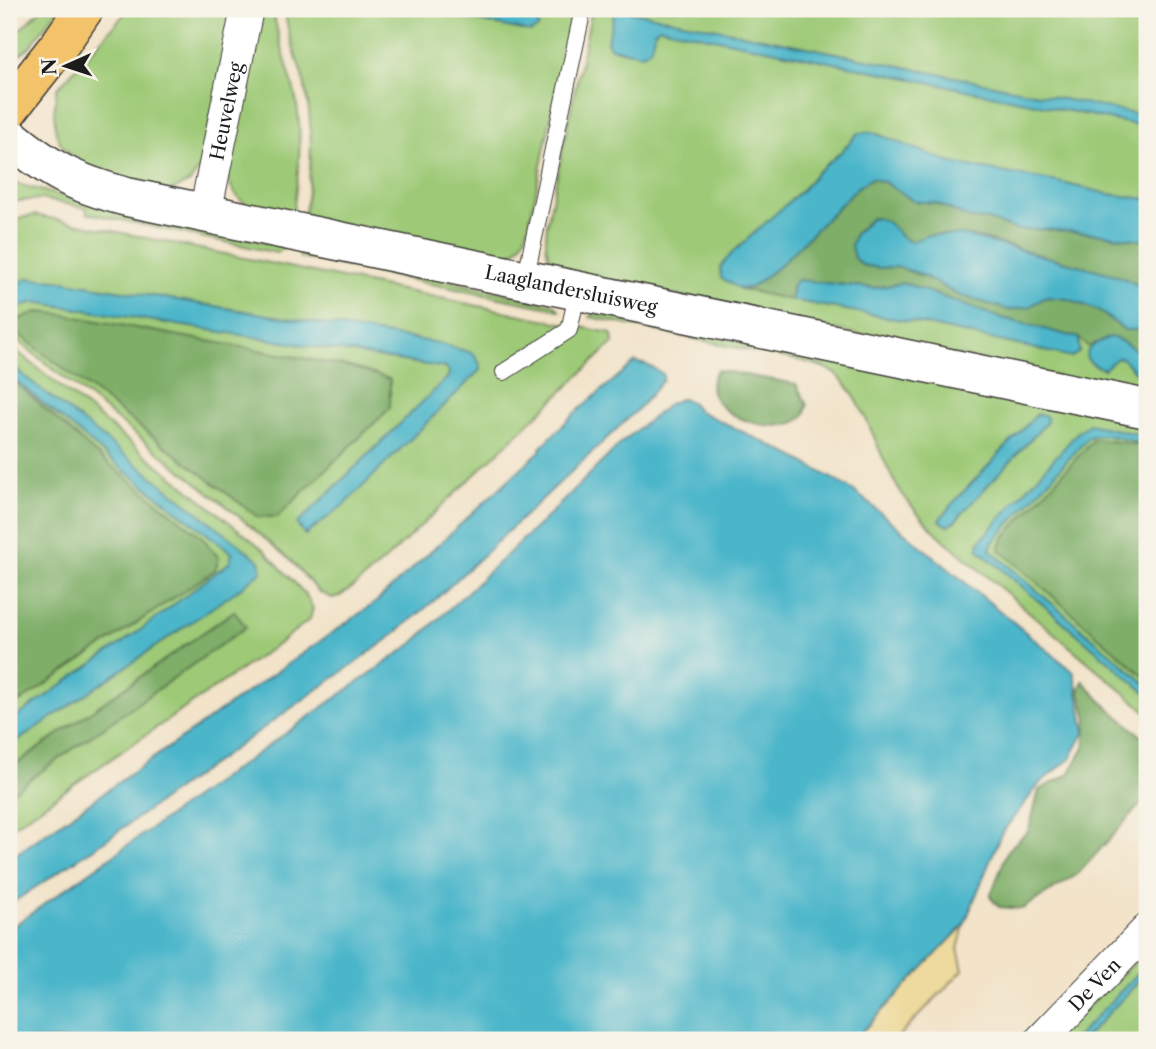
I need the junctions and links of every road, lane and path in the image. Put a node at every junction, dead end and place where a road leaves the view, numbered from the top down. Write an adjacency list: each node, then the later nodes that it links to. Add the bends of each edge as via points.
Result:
1 (84, 9): 4 (main road)
2 (247, 9): 6 (street, Heuvelweg)
3 (583, 9): 7 (lane)
4 (9, 108)
5 (9, 136): 6 (street, Laaglandersluisweg, via 65,177)
6 (205, 214): 7 (street, Laaglandersluisweg)
7 (525, 281): 8 (street, Laaglandersluisweg)
8 (578, 292): 9 (lane, via 569,330); 10 (street, Laaglandersluisweg)
9 (504, 372)
10 (1147, 409)
11 (1147, 930): 12 (street, De Ven)
12 (1041, 1040)

